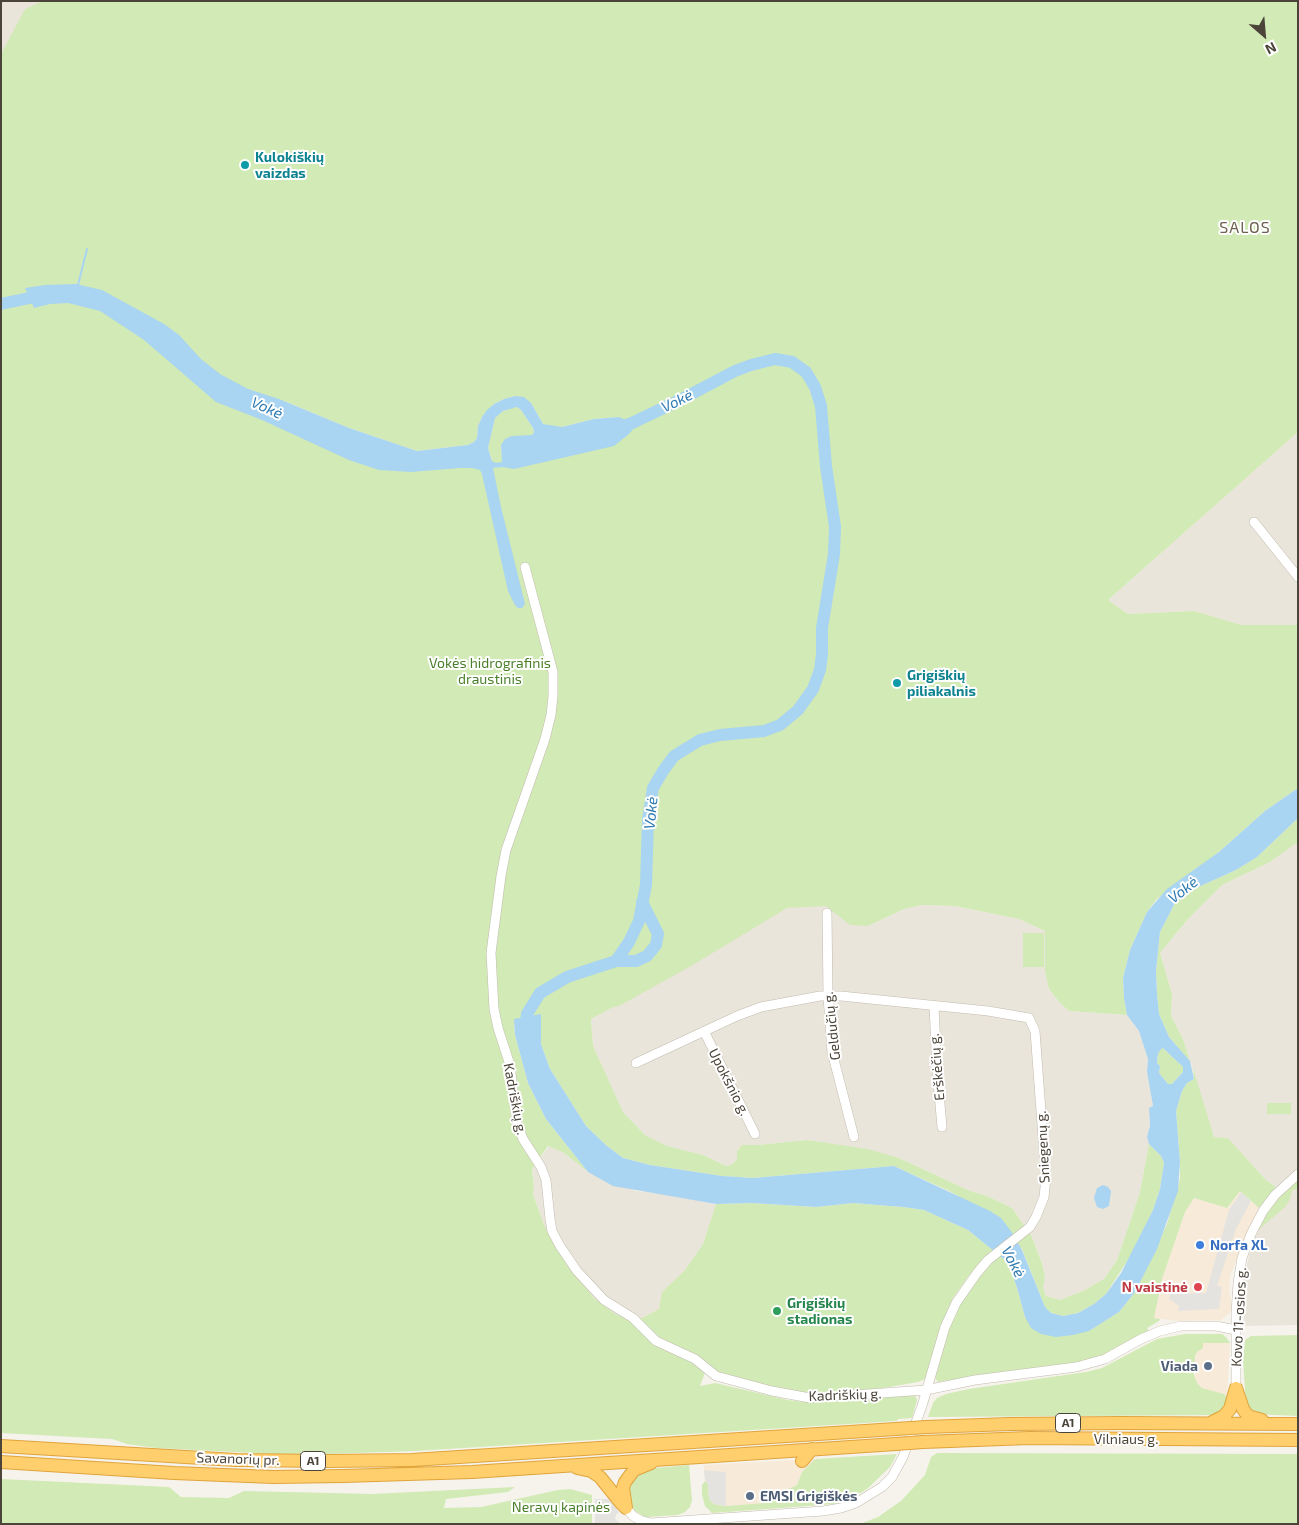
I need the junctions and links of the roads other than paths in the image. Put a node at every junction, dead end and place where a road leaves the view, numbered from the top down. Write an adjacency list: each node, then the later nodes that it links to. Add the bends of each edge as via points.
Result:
1 (1254, 522): 3 (street)
2 (525, 568): 15 (street, Kadriškių g., via 553,672 552,714 502,868 491,953 492,985 498,1028 510,1065 517,1124 546,1180 552,1231 577,1271 604,1300 633,1318 656,1342 695,1359 716,1376 810,1398)
3 (1298, 577)
4 (827, 913): 5 (street, Geldučių g.)
5 (828, 996): 6 (street, Sniegenų g.); 7 (street, Sniegenų g., via 761,1007); 11 (street, Geldučių g., via 832,1052)
6 (934, 1006): 9 (street, Erškėčių g.); 15 (street, Sniegenų g., via 1022,1016 1032,1021 1046,1178 1044,1197 1030,1226 988,1260 956,1303 945,1327)
7 (704, 1031): 8 (street, Sniegenų g.); 10 (street, Upokšnio g.)
8 (636, 1063)
9 (942, 1127)
10 (755, 1134)
11 (854, 1137)
12 (1298, 1174): 13 (street, Kovo 11-osios g., via 1271,1201 1251,1234 1238,1280)
13 (1236, 1330): 14 (street, Kovo 11-osios g.); 15 (street, Kadriškių g., via 1216,1326 1181,1326 1160,1331 1089,1364)
14 (1236, 1388): 16 (highway, via 1230,1409); 17 (highway, via 1248,1416)
15 (926, 1390): 30 (street, Sniegenų g., via 899,1467 870,1495 848,1506 823,1511)
16 (1210, 1424): 17 (highway, Vilniaus g. / A1); 22 (highway, Vilniaus g. / A1, bridge, via 926,1427)
17 (1281, 1424): 18 (highway, Vilniaus g. / A1)
18 (1298, 1424)
19 (1, 1438): 25 (highway)
20 (1298, 1440): 23 (highway, Vilniaus g. / A1, bridge, via 1029,1438)
21 (1, 1446): 25 (highway, Savanorių pr. / A1)
22 (624, 1446): 25 (highway, Savanorių pr. / A1, via 412,1460)
23 (812, 1449): 24 (highway, A1); 26 (highway)
24 (668, 1458): 28 (highway, A1); 29 (highway, via 634,1470 623,1488)
25 (236, 1460)
26 (802, 1461)
27 (1, 1462): 28 (highway, A1, via 273,1477 472,1472)
28 (565, 1465): 29 (highway, via 600,1477)
29 (626, 1508): 30 (street, Sniegenų g., via 633,1516 651,1523)
30 (716, 1521)

